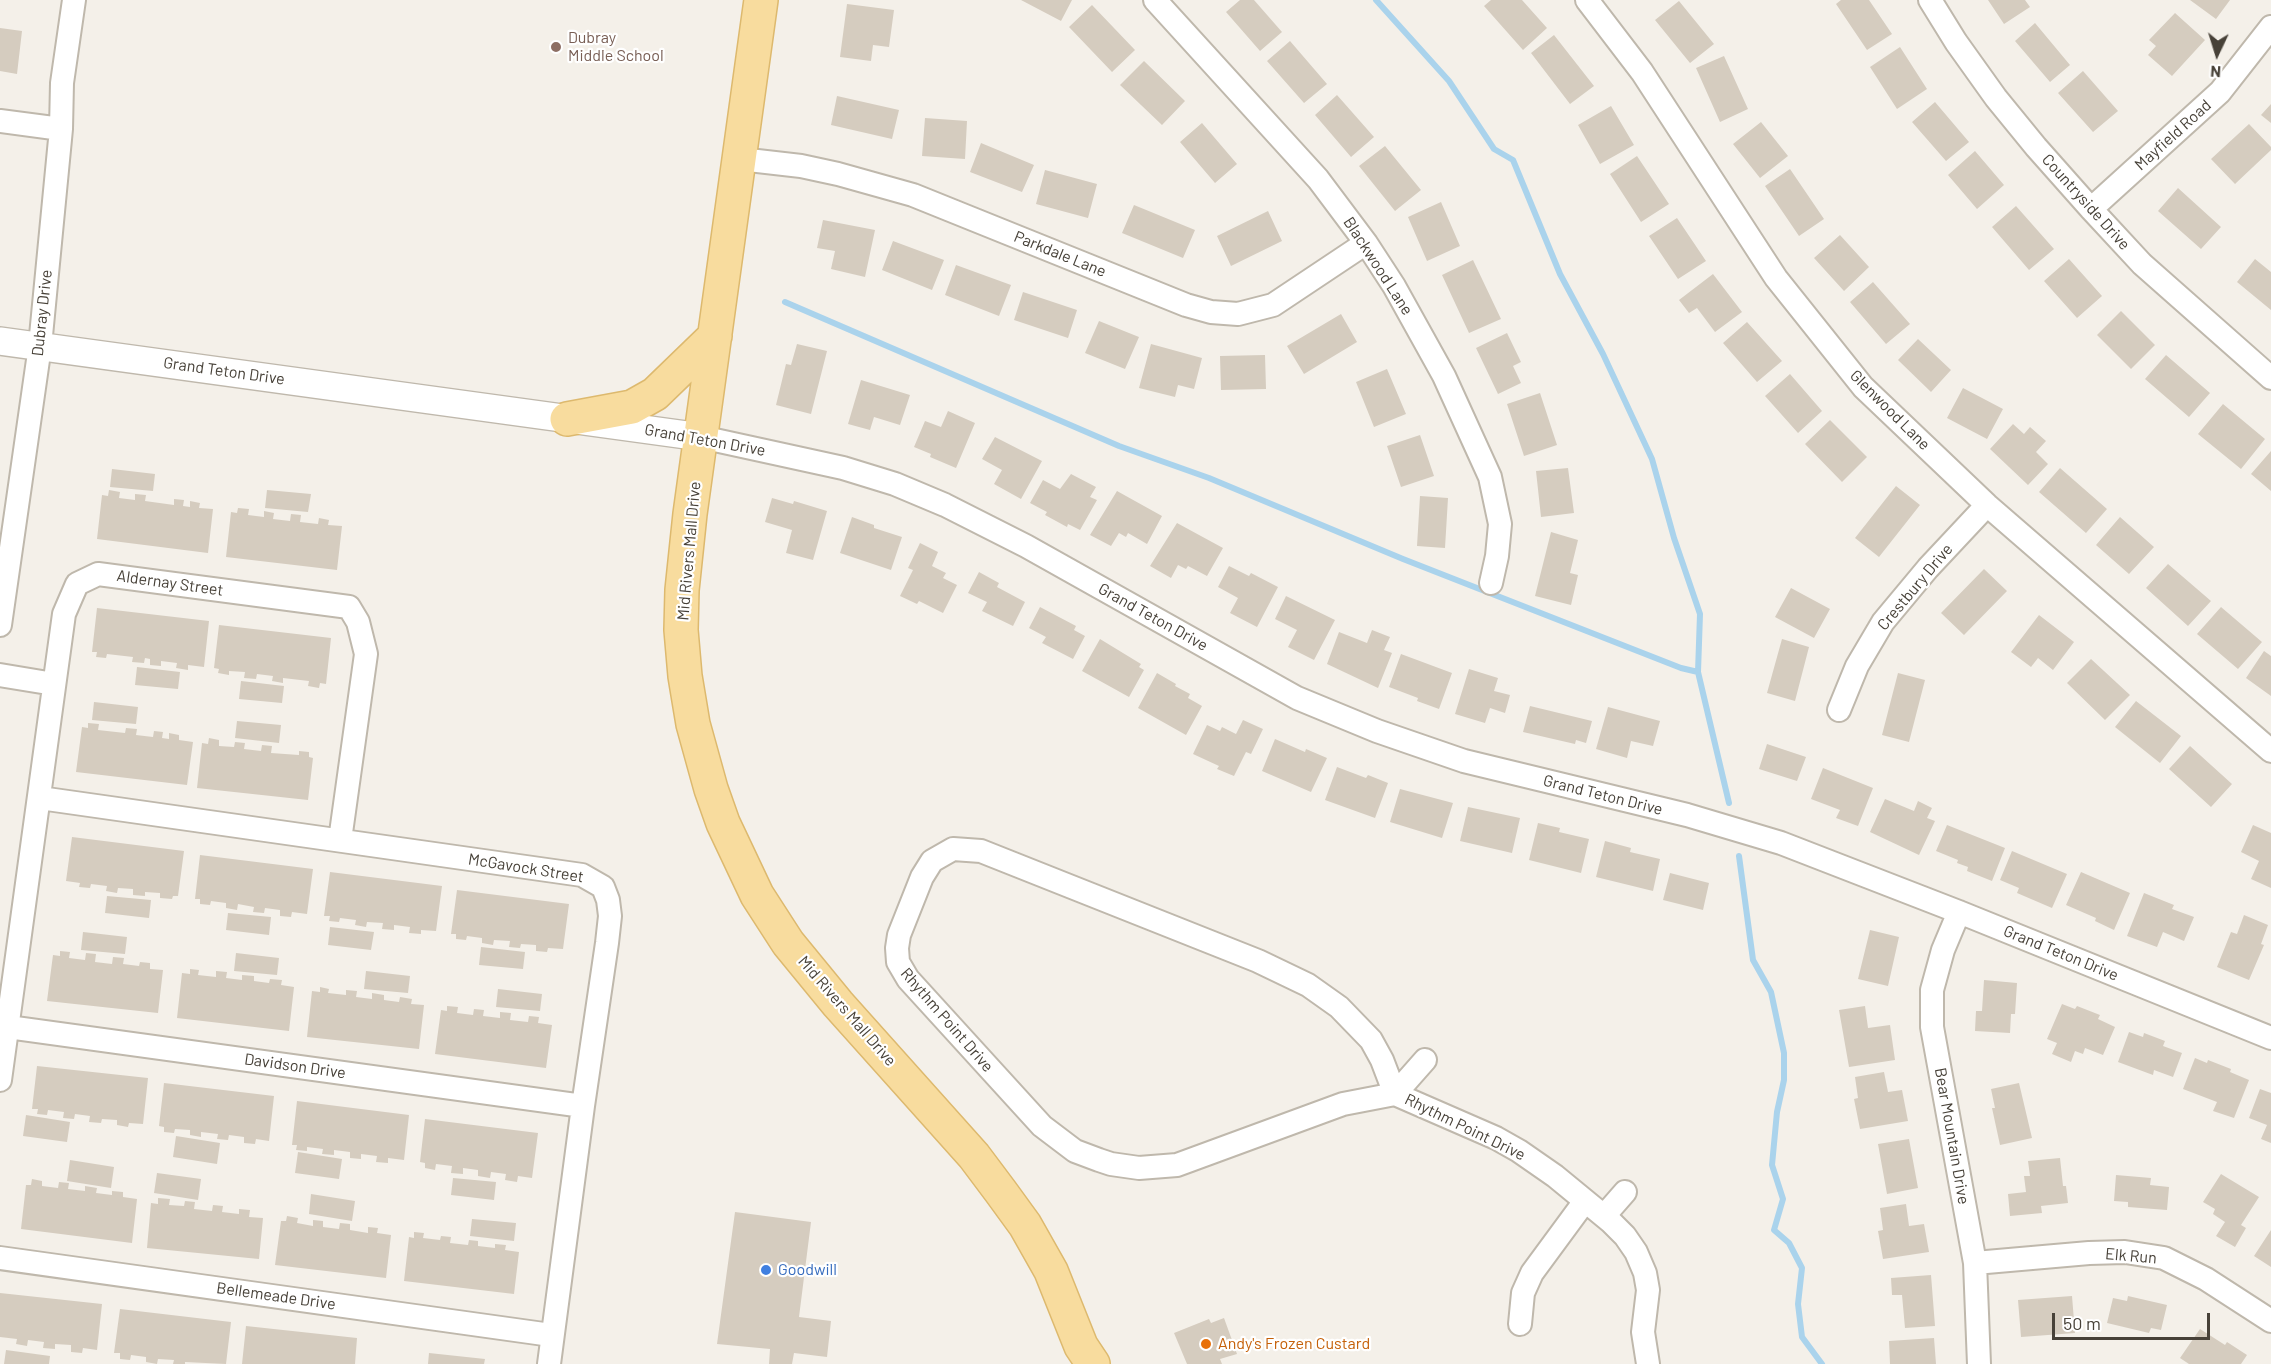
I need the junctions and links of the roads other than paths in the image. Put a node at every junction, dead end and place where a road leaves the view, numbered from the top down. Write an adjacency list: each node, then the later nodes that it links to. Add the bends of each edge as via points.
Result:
1 (74, 0): 8 (street, Dubray Drive)
2 (761, 0): 9 (main road, Mid Rivers Mall Drive)
3 (1155, 0): 11 (street, Blackwood Lane, via 1318,179)
4 (1587, 0): 18 (street, Glenwood Lane, via 1642,72 1784,287 1863,387)
5 (1930, 0): 10 (street, Countryside Drive, via 1996,98)
6 (2271, 27): 10 (street, Mayfield Road, via 2220,92)
7 (0, 121): 8 (street)
8 (60, 129): 14 (street, Dubray Drive)
9 (740, 159): 11 (street, Parkdale Lane, via 828,172 913,195 1211,312 1238,314 1272,305); 12 (main road, Mid Rivers Mall Drive)
10 (2091, 209): 15 (street, Countryside Drive, via 2142,264)
11 (1366, 243): 19 (street, Blackwood Lane, via 1444,376 1490,477 1500,524)
12 (715, 336): 16 (main road, via 655,394 632,407); 17 (main road, Mid Rivers Mall Drive)
13 (0, 341): 14 (street, Grand Teton Drive)
14 (40, 346): 16 (street, Grand Teton Drive); 20 (street, Dubray Drive)
15 (2271, 378)
16 (567, 419): 17 (street, Grand Teton Drive)
17 (701, 437): 27 (street, Grand Teton Drive, via 843,468 945,505 1297,698 1377,731 1464,760 1687,815 1781,843); 42 (main road, Mid Rivers Mall Drive, via 682,590 681,630 693,724 723,823 757,895 788,943 974,1156 1024,1225 1051,1271)
18 (1987, 505): 23 (street, Crestbury Drive, via 1884,622 1857,666); 24 (street, Glenwood Lane)
19 (1491, 583)
20 (0, 625)
21 (0, 675): 22 (street)
22 (54, 684): 25 (street, Aldernay Street); 26 (street, Aldernay Street, via 64,614 77,584 98,573 349,607 358,622 366,654)
23 (1839, 710)
24 (2271, 751)
25 (40, 798): 26 (street, McGavock Street); 28 (street, Aldernay Street)
26 (340, 840): 33 (street, McGavock Street, via 582,874 603,887 610,916)
27 (1959, 912): 29 (street, Grand Teton Drive); 38 (street, Bear Mountain Drive, via 1932,990 1932,1028)
28 (8, 1026): 31 (street, Aldernay Street); 33 (street, Davidson Drive)
29 (2271, 1038)
30 (1425, 1060): 32 (street)
31 (0, 1080)
32 (1395, 1094): 32 (street, Rhythm Point Drive, via 1371,1040 1340,1007 1308,985 1266,964 981,850 953,849 932,861 899,935 897,955 904,974 1042,1126 1075,1150 1111,1164 1139,1168 1177,1165 1343,1104); 35 (street, Rhythm Point Drive, via 1508,1144)
33 (583, 1106): 41 (street, McGavock Street)
34 (1625, 1192): 36 (street)
35 (1585, 1201): 36 (street, Rhythm Point Drive); 40 (street, via 1532,1273 1523,1293)
36 (1604, 1216): 44 (street, Rhythm Point Drive, via 1630,1243 1645,1273 1648,1298 1643,1332)
37 (0, 1258): 41 (street, Bellemeade Drive)
38 (1975, 1263): 39 (street, Elk Run, via 2125,1252 2164,1258 2206,1279); 45 (street, Bear Mountain Drive)
39 (2271, 1321)
40 (1520, 1324)
41 (551, 1335): 43 (street, McGavock Street)
42 (1085, 1358)
43 (549, 1364)
44 (1648, 1364)
45 (1979, 1364)

